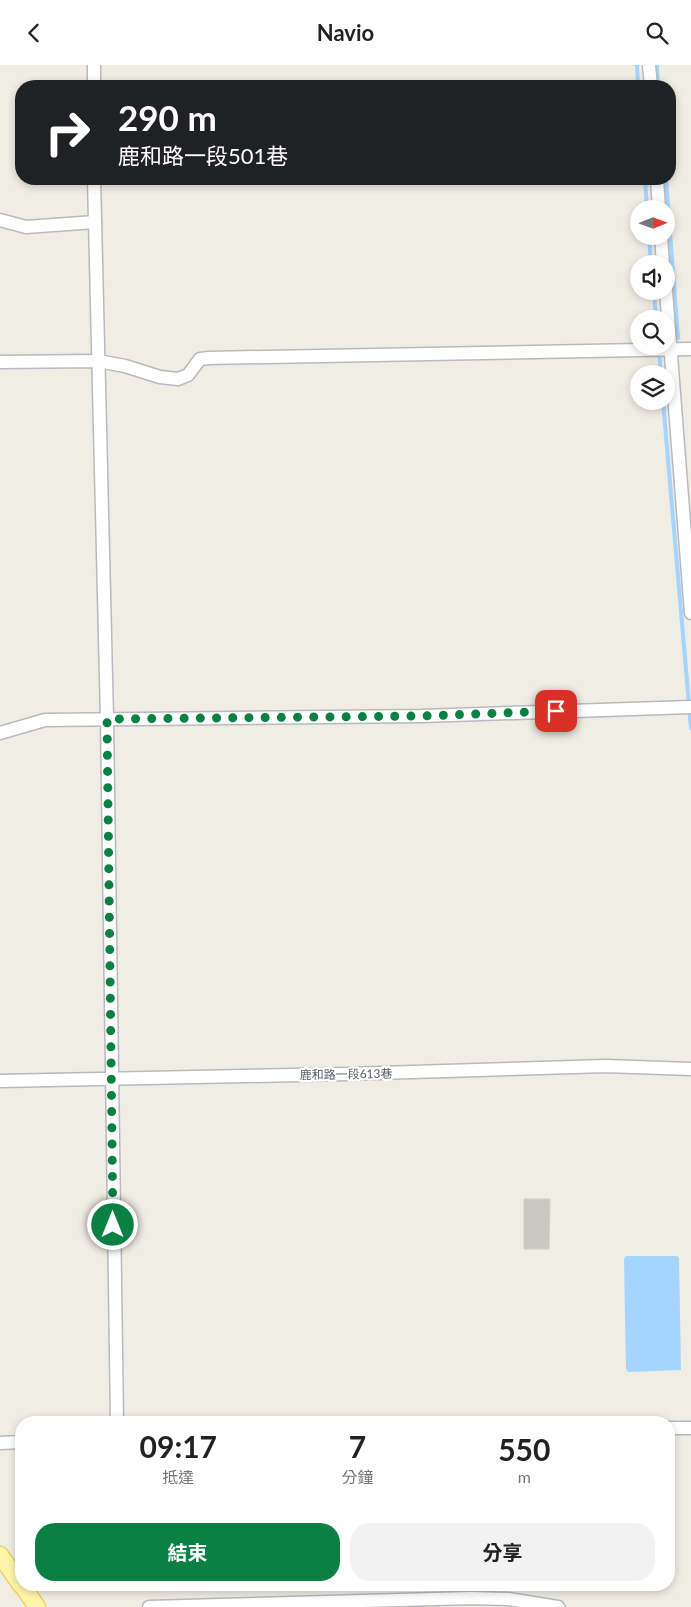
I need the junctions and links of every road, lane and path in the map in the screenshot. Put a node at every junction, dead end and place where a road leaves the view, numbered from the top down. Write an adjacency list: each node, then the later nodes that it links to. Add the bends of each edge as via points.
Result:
1 (94, 65): 3 (street)
2 (649, 65): 4 (street)
3 (94, 80)
4 (650, 80)
5 (94, 185): 9 (street)
6 (657, 185): 7 (street)
7 (658, 200)
8 (0, 220): 9 (street, via 26,227)
9 (94, 222): 14 (street)
10 (675, 349): 11 (street)
11 (691, 349)
12 (630, 350): 14 (street, via 209,357 200,359 188,375 178,379)
13 (671, 355): 16 (street)
14 (98, 361): 15 (street); 18 (street)
15 (0, 362)
16 (691, 613)
17 (691, 707): 18 (street, via 422,716)
18 (107, 719): 19 (street, via 45,720); 21 (street)
19 (0, 733)
20 (691, 1069): 21 (street, 鹿和路一段613巷, via 606,1066)
21 (112, 1079): 22 (street, 鹿和路一段613巷); 23 (street)
22 (0, 1081)
23 (116, 1416)
24 (691, 1427): 25 (street)
25 (675, 1428)
26 (0, 1443): 27 (street)
27 (15, 1443)
28 (0, 1555): 29 (main road)
29 (15, 1576)
30 (25, 1591): 31 (main road)
31 (37, 1607)
32 (150, 1607): 33 (street, via 472,1598 508,1599)
33 (558, 1607)

